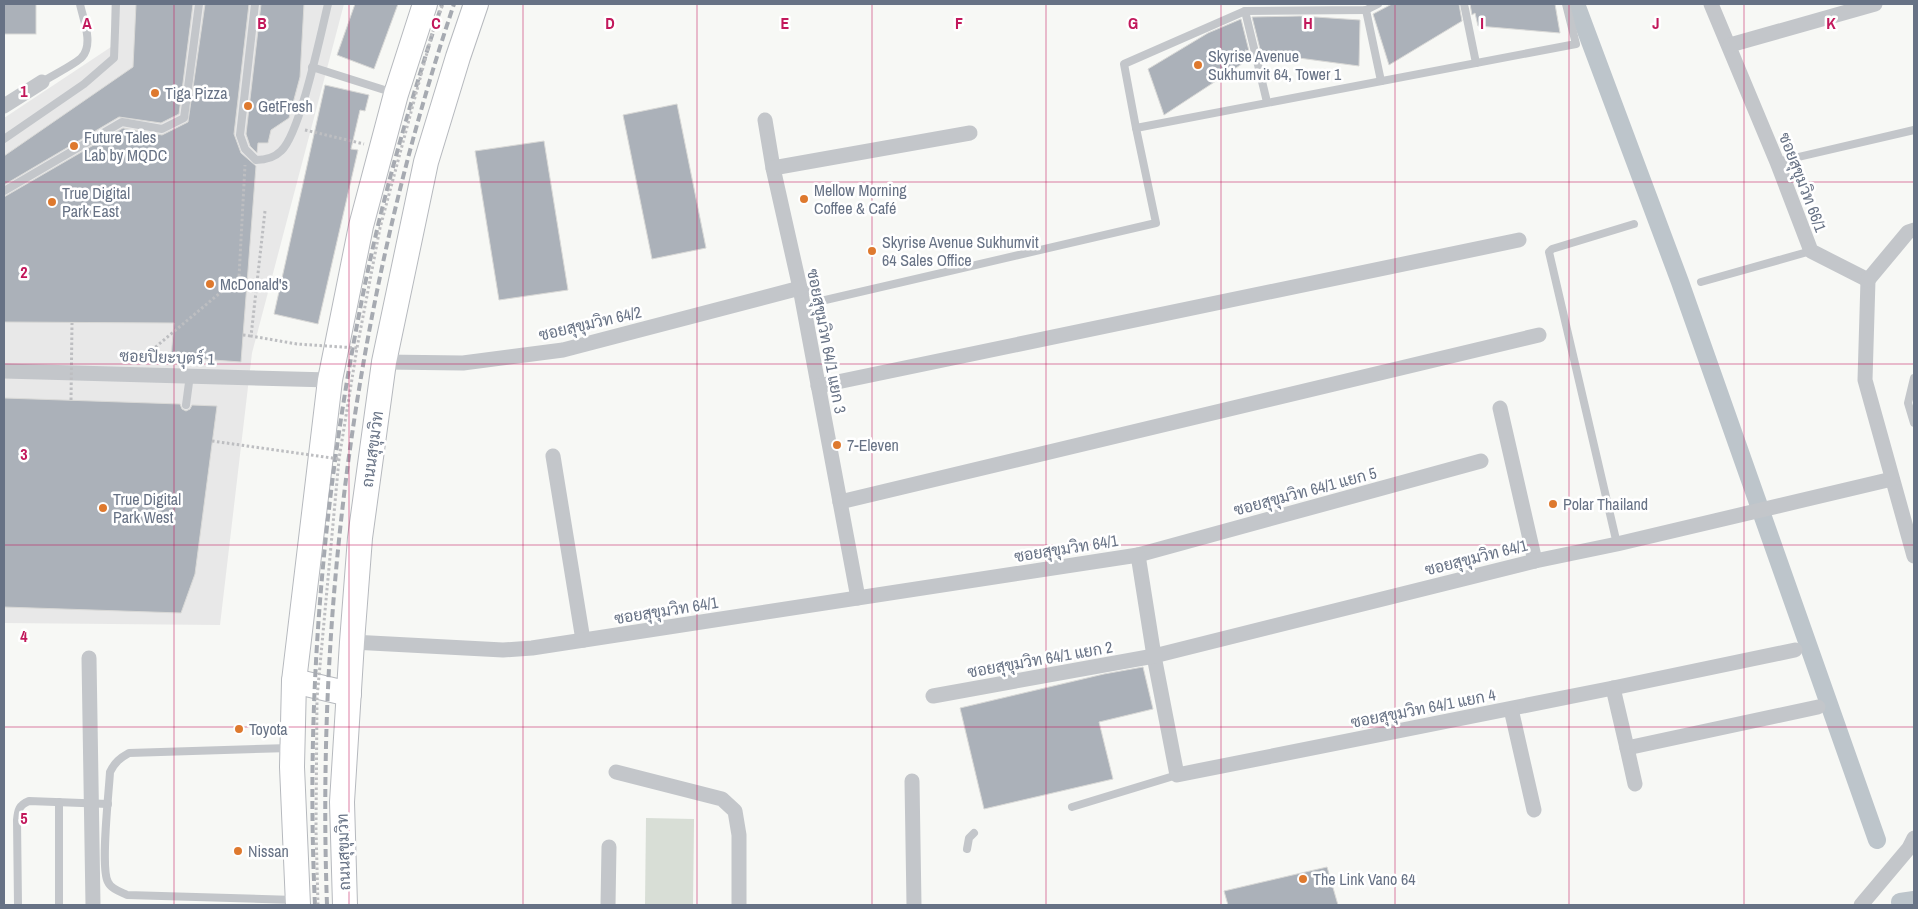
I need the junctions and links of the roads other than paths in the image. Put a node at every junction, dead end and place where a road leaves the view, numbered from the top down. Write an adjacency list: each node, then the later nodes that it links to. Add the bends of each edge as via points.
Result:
1 (80, 4): 19 (lane, via 87,48 82,58)
2 (116, 4): 27 (lane, via 114,58 84,84)
3 (199, 4): 30 (lane, via 184,118 162,129 122,122)
4 (255, 4): 17 (lane, via 240,135 245,149 256,160 273,157 282,151 291,137)
5 (328, 4): 17 (lane)
6 (425, 4): 20 (main road)
7 (476, 4): 39 (main road, ถนนสุขุมวิท, via 426,162)
8 (1378, 4): 13 (lane)
9 (1464, 4): 16 (lane)
10 (1566, 4): 16 (lane, via 1576,44)
11 (1711, 4): 15 (street, ซอยสุขุมวิท 66/1)
12 (1875, 4): 15 (street)
13 (1366, 10): 14 (lane); 18 (lane)
14 (1244, 11): 21 (lane); 24 (lane, via 1124,64)
15 (1730, 45): 28 (street, ซอยสุขุมวิท 66/1)
16 (1476, 63): 18 (lane)
17 (312, 67): 20 (lane)
18 (1381, 81): 21 (lane)
19 (42, 82): 22 (street)
20 (396, 94): 43 (main road, via 361,226)
21 (1266, 102): 24 (lane)
22 (4, 106)
23 (765, 120): 29 (street, ซอยสุขุมวิท 64/1 แยก 3)
24 (1136, 128): 37 (lane, via 1156,223 821,300 817,293)
25 (1914, 130): 28 (lane)
26 (970, 133): 29 (street)
27 (4, 139)
28 (1777, 162): 34 (street, ซอยสุขุมวิท 66/1)
29 (774, 168): 37 (street, ซอยสุขุมวิท 64/1 แยก 3)
30 (4, 192)
31 (1634, 224): 52 (lane, via 1549,252)
32 (1914, 230): 35 (street, via 1908,232)
33 (1519, 240): 44 (street)
34 (1811, 251): 35 (street, ซอยสุขุมวิท 66/1); 36 (lane)
35 (1868, 280): 50 (street, via 1865,380)
36 (1701, 282)
37 (800, 288): 39 (street, ซอยสุขุมวิท 64/2, via 563,350 462,363); 44 (street, ซอยสุขุมวิท 64/1 แยก 3)
38 (1539, 335): 51 (street)
39 (384, 362): 58 (main road, ถนนสุขุมวิท, via 360,538)
40 (4, 371): 41 (street, ซอยปิยะบุตร์ 1)
41 (190, 376): 43 (street, ซอยปิยะบุตร์ 1); 45 (lane)
42 (1914, 378): 47 (lane, via 1908,403)
43 (330, 380): 62 (main road)
44 (818, 386): 51 (street, ซอยสุขุมวิท 64/1 แยก 3)
45 (186, 404)
46 (1500, 408): 55 (street)
47 (1914, 423)
48 (554, 456): 57 (street)
49 (1481, 461): 53 (street, ซอยสุขุมวิท 64/1 แยก 5)
50 (1892, 479): 52 (street, ซอยสุขุมวิท 64/1); 54 (street)
51 (840, 502): 56 (street, ซอยสุขุมวิท 64/1 แยก 3)
52 (1617, 544): 55 (street, ซอยสุขุมวิท 64/1)
53 (1138, 555): 56 (street, ซอยสุขุมวิท 64/1); 60 (street, ซอยสุขุมวิท 64/1)
54 (1914, 556)
55 (1535, 560): 60 (street, ซอยสุขุมวิท 64/1)
56 (858, 598): 57 (street, ซอยสุขุมวิท 64/1)
57 (583, 640): 58 (street, ซอยสุขุมวิท 64/1, via 503,650)
58 (352, 642): 64 (main road, ถนนสุขุมวิท)
59 (1795, 650): 63 (street, ซอยสุขุมวิท 64/1 แยก 4)
60 (1154, 656): 65 (street, ซอยสุขุมวิท 64/1 แยก 2); 71 (street)
61 (89, 658): 75 (street)
62 (294, 681): 64 (main road); 68 (main road)
63 (1613, 688): 67 (street, ซอยสุขุมวิท 64/1 แยก 4); 69 (street)
64 (349, 694): 87 (main road, ถนนสุขุมวิท, via 342,802)
65 (933, 696)
66 (1818, 707): 69 (street)
67 (1511, 709): 71 (street, ซอยสุขุมวิท 64/1 แยก 4); 78 (street)
68 (293, 748): 76 (lane, via 129,753 114,764 110,772); 83 (main road)
69 (1627, 748): 73 (street)
70 (616, 772): 89 (street, via 722,799 735,811 739,835)
71 (1177, 775): 77 (lane)
72 (912, 781): 90 (street)
73 (1635, 784)
74 (59, 802): 75 (lane); 84 (lane, via 29,801 18,808); 85 (lane)
75 (92, 803): 76 (lane); 86 (street)
76 (108, 804): 83 (lane, via 104,866 108,883 117,891 127,895)
77 (1072, 807)
78 (1534, 810)
79 (974, 833): 82 (lane, via 969,838)
80 (1914, 838): 91 (street)
81 (609, 847): 88 (street)
82 (967, 849)
83 (304, 903)
84 (18, 905)
85 (59, 905)
86 (93, 905)
87 (345, 905)
88 (608, 905)
89 (740, 905)
90 (914, 905)
91 (1861, 905)

